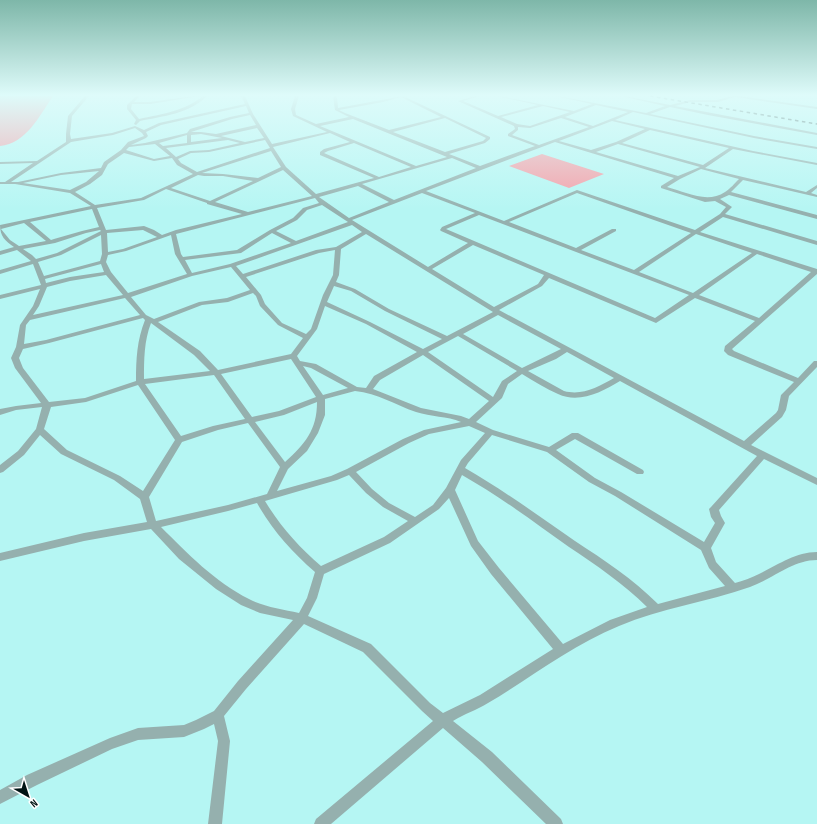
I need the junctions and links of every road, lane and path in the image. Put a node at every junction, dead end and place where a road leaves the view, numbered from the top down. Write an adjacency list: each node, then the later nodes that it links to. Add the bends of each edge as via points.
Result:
1 (66, 134): 22 (street)
2 (110, 134): 22 (street)
3 (145, 134): 29 (street)
4 (187, 134): 24 (street)
5 (189, 134): 28 (street)
6 (213, 134): 17 (street)
7 (264, 134): 19 (street)
8 (320, 134): 32 (street)
9 (336, 134): 25 (street)
10 (393, 134): 37 (street)
11 (481, 134): 37 (street, via 488,138 484,142)
12 (510, 134): 30 (street)
13 (572, 134): 23 (street)
14 (636, 134): 27 (street)
15 (674, 134): 21 (street)
16 (747, 134): 34 (street)
17 (218, 135): 20 (street)
18 (701, 135): 21 (street)
19 (266, 138): 26 (street); 32 (street)
20 (228, 139): 26 (street); 28 (street)
21 (695, 139): 33 (street)
22 (69, 141): 40 (street)
23 (554, 141): 30 (street); 36 (street)
24 (155, 142): 29 (street); 31 (street)
25 (354, 142): 43 (street); 49 (street, via 326,150 322,154)
26 (244, 143): 39 (street, via 209,151 190,152)
27 (618, 143): 36 (street); 44 (street)
28 (190, 144): 31 (street)
29 (128, 146): 35 (street)
30 (538, 146): 46 (street)
31 (162, 147): 39 (street)
32 (271, 147): 45 (street); 48 (street)
33 (733, 147): 42 (street); 44 (street)
34 (817, 148)
35 (123, 152): 39 (street, via 154,160); 47 (street, via 106,163)
36 (591, 152): 50 (street)
37 (444, 154): 38 (street)
38 (451, 157): 43 (street); 46 (street)
39 (174, 158): 48 (street, via 187,170)
40 (38, 162): 41 (street); 54 (street)
41 (0, 163)
42 (817, 164)
43 (415, 167): 49 (street)
44 (702, 167): 50 (street); 51 (street)
45 (284, 168): 52 (street); 65 (street)
46 (480, 168): 60 (street)
47 (103, 169): 55 (street); 61 (street, via 88,183)
48 (198, 173): 52 (street); 59 (street)
49 (378, 178): 56 (street)
50 (678, 178): 66 (street, via 663,187 705,200)
51 (742, 178): 62 (street); 63 (street)
52 (259, 180): 68 (street)
53 (0, 183): 54 (street)
54 (6, 183): 55 (street); 57 (street)
55 (15, 183): 61 (street)
56 (358, 184): 65 (street); 67 (street)
57 (0, 186)
58 (817, 186): 63 (street)
59 (167, 188): 68 (street); 70 (street, via 142,199)
60 (422, 191): 67 (street); 71 (street)
61 (71, 192): 70 (street)
62 (728, 193): 66 (street); 74 (street)
63 (806, 194): 64 (street)
64 (817, 196)
65 (314, 197): 69 (street); 72 (street)
66 (716, 200): 73 (street, via 729,207)
67 (393, 202): 75 (street)
68 (209, 203): 72 (street)
69 (323, 203): 75 (street); 82 (street, via 305,209 295,220)
70 (94, 207): 76 (street); 79 (street)
71 (479, 213): 77 (street); 89 (street, via 442,229)
72 (250, 214): 85 (street)
73 (722, 215): 84 (street); 90 (street)
74 (817, 217)
75 (350, 221): 83 (street); 88 (street)
76 (26, 222): 78 (street); 87 (street)
77 (505, 222): 84 (street, via 578,191); 93 (street)
78 (0, 227)
79 (104, 230): 86 (street, via 144,228); 87 (street, via 88,229); 96 (street); 98 (street, via 70,250)
80 (614, 230): 93 (street)
81 (0, 231): 91 (street)
82 (272, 231): 88 (street); 97 (street, via 239,252)
83 (366, 232): 92 (street); 101 (street)
84 (695, 232): 95 (street); 104 (street)
85 (173, 233): 86 (street); 97 (street, via 178,254)
86 (161, 237): 96 (street)
87 (50, 242): 91 (street)
88 (296, 243): 100 (street)
89 (472, 243): 101 (street); 108 (street)
90 (817, 243)
91 (17, 247): 94 (street); 98 (street)
92 (338, 248): 107 (street, via 318,251); 110 (street, via 336,275)
93 (577, 250): 104 (street)
94 (0, 252)
95 (757, 252): 102 (street); 113 (street)
96 (105, 254): 99 (street)
97 (182, 259): 106 (street)
98 (35, 262): 103 (street); 109 (street)
99 (103, 262): 105 (street); 109 (street)
100 (232, 265): 106 (street); 107 (street)
101 (427, 270): 116 (street)
102 (816, 271): 119 (street)
103 (0, 272)
104 (635, 272): 113 (street)
105 (108, 273): 109 (street); 112 (street)
106 (190, 275): 112 (street)
107 (242, 276): 111 (street)
108 (547, 276): 113 (street, via 656,321); 116 (street, via 540,285)
109 (43, 282): 114 (street); 117 (street, via 36,306)
110 (332, 284): 115 (street); 122 (street, via 353,290 387,310)
111 (254, 291): 118 (street, via 228,300 201,303); 121 (street, via 262,305 280,324)
112 (127, 296): 117 (street); 118 (street)
113 (694, 296): 119 (street)
114 (0, 297)
115 (323, 303): 121 (street, via 314,329); 125 (street, via 368,323)
116 (496, 311): 120 (street); 124 (street)
117 (29, 318): 123 (street, via 23,325)
118 (149, 319): 123 (street); 130 (street, via 197,353); 133 (street, via 143,334)
119 (759, 320): 132 (street, via 728,350)
120 (457, 333): 122 (street); 129 (street)
121 (307, 337): 126 (street)
122 (447, 339): 125 (street)
123 (20, 347): 138 (street, via 15,358 19,368)
124 (567, 349): 129 (street); 131 (street)
125 (424, 353): 135 (street, via 377,378); 137 (street)
126 (293, 356): 127 (street); 130 (street)
127 (299, 363): 134 (street, via 312,366); 136 (street)
128 (817, 363): 132 (street)
129 (523, 370): 131 (street, via 567,395 592,393); 137 (street, via 505,383)
130 (216, 373): 133 (street); 140 (street)
131 (619, 378): 145 (street)
132 (799, 380): 145 (street, via 785,395 779,415)
133 (140, 382): 138 (street, via 86,400); 144 (street)
134 (355, 389): 135 (street); 136 (street)
135 (368, 390): 141 (street, via 419,410 448,415)
136 (321, 398): 140 (street); 148 (street, via 321,416 314,433 304,450)
137 (494, 401): 141 (street)
138 (47, 405): 139 (street); 142 (street)
139 (0, 412)
140 (250, 421): 144 (street, via 216,428); 148 (street)
141 (470, 423): 143 (street); 151 (street, via 427,432)
142 (40, 430): 149 (street, via 21,453); 156 (street, via 64,452 117,478)
143 (490, 432): 146 (street); 150 (street, via 464,462)
144 (179, 440): 156 (street)
145 (745, 445): 147 (street)
146 (550, 450): 152 (street, via 575,434); 160 (street, via 592,480)
147 (763, 455): 153 (street); 160 (street, via 714,509 720,524)
148 (285, 467): 155 (street)
149 (0, 470)
150 (461, 470): 154 (street); 165 (street, via 599,561 641,593)
151 (350, 471): 155 (street, via 307,487); 158 (street, via 386,505)
152 (640, 472)
153 (817, 482)
154 (450, 490): 158 (street, via 436,507); 167 (street, via 474,543)
155 (270, 496): 157 (street)
156 (144, 497): 159 (street)
157 (259, 499): 159 (street); 163 (street, via 292,546)
158 (415, 521): 163 (street, via 387,540)
159 (153, 524): 162 (street); 166 (street, via 183,556 220,586 245,602)
160 (706, 548): 164 (street, via 707,558)
161 (817, 556): 164 (street, via 800,559)
162 (0, 557)
163 (320, 571): 166 (street, via 312,598)
164 (733, 588): 165 (street)
165 (656, 609): 167 (street, via 615,622)
166 (302, 618): 168 (street); 169 (street, via 367,648)
167 (561, 650): 169 (street)
168 (218, 715): 170 (street, via 184,731 138,734 110,744); 171 (street, via 224,741)
169 (443, 721): 172 (street); 173 (street, via 487,757)
170 (0, 797)
171 (215, 824)
172 (322, 824)
173 (556, 824)

